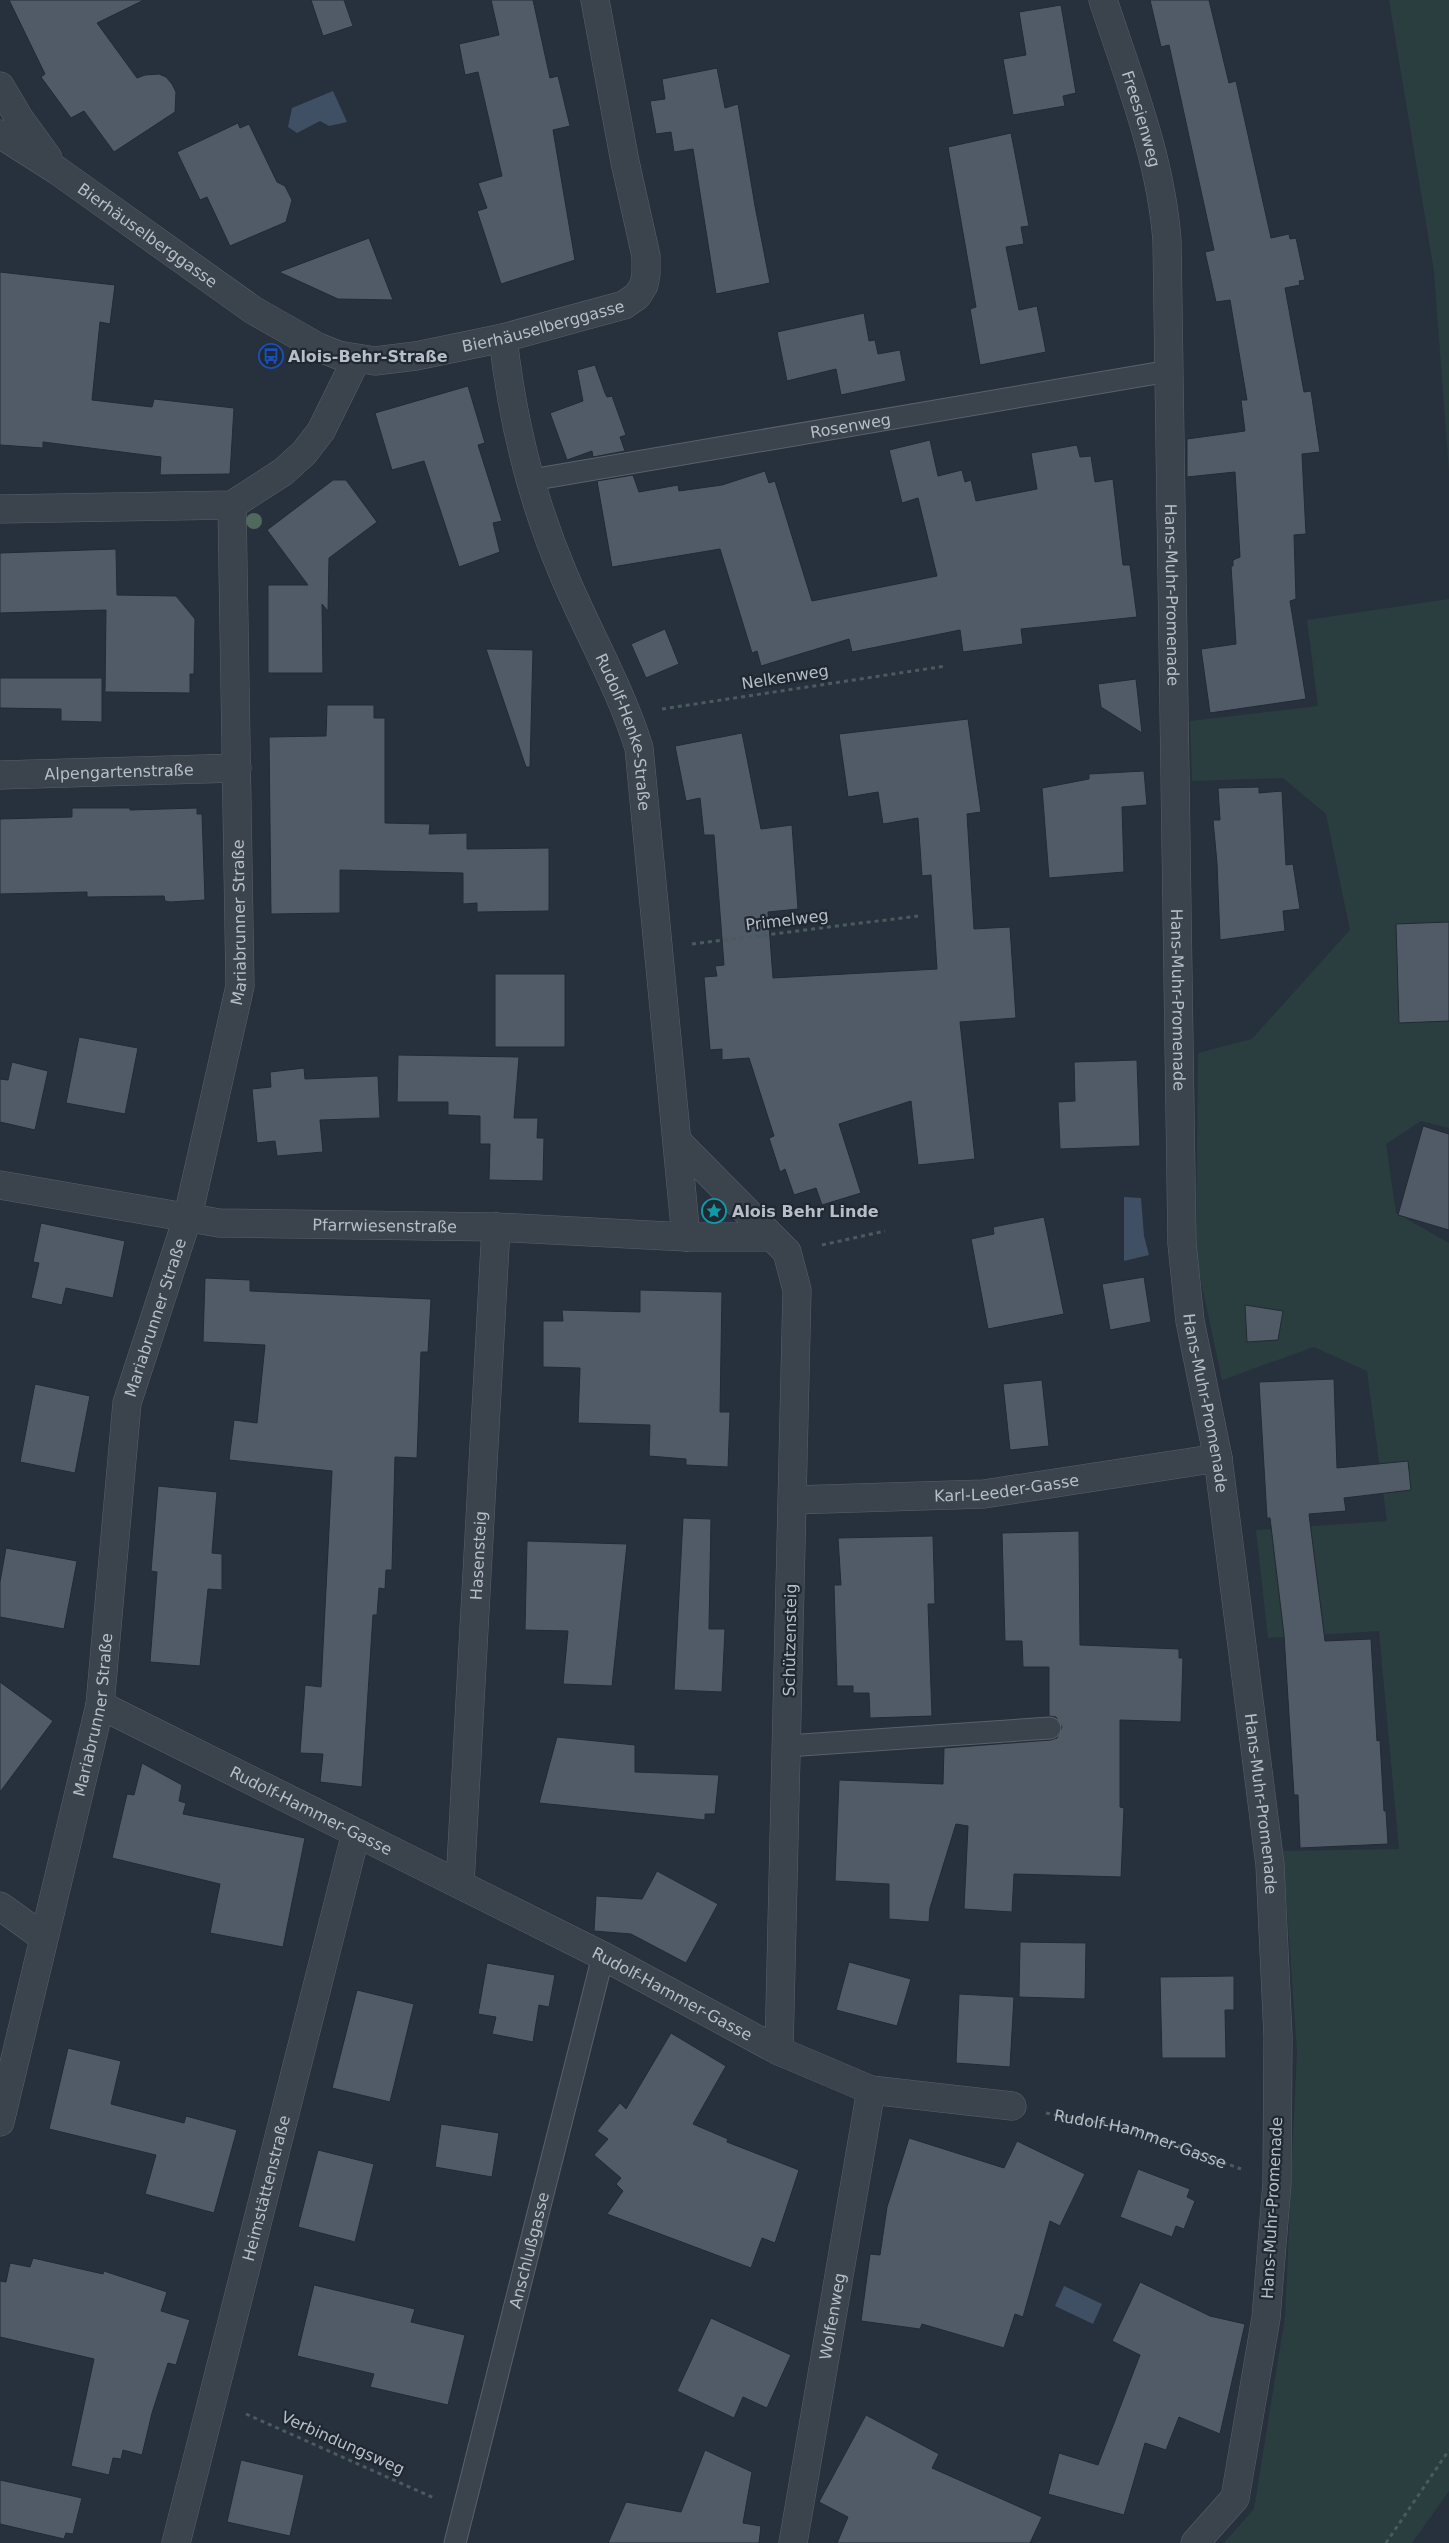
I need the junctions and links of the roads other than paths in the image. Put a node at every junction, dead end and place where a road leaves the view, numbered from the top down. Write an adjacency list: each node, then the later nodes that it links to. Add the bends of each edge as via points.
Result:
1 (595, 0): 7 (street, Bierhäuselberggasse, via 646,256 645,279 637,296 624,305)
2 (1104, 0): 6 (street, Freesienweg, via 1156,165 1164,204)
3 (0, 86): 5 (street)
4 (0, 134): 5 (street, Bierhäuselberggasse)
5 (58, 171): 8 (street, Bierhäuselberggasse, via 253,310 318,347)
6 (1166, 241): 9 (street, Hans-Muhr-Promenade)
7 (503, 338): 8 (street, Bierhäuselberggasse, via 394,360); 10 (street, Rudolf-Henke-Straße, via 516,426)
8 (356, 360): 11 (street, via 320,431 304,453 283,472)
9 (1168, 371): 10 (lane, Rosenweg); 21 (street, Hans-Muhr-Promenade, via 1182,1244 1190,1321)
10 (531, 480): 15 (street, Rudolf-Henke-Straße, via 562,572 628,714 639,748)
11 (232, 505): 12 (street); 13 (street, Mariabrunner Straße)
12 (0, 509)
13 (237, 768): 14 (street, Alpengartenstraße); 17 (street, Mariabrunner Straße, via 240,986)
14 (0, 776)
15 (678, 1142): 19 (street, Rudolf-Henke-Straße); 20 (street)
16 (0, 1185): 17 (street, Pfarrwiesenstraße)
17 (188, 1216): 18 (street, Pfarrwiesenstraße, via 219,1223); 23 (street, Mariabrunner Straße, via 127,1403)
18 (496, 1227): 19 (street, Pfarrwiesenstraße); 27 (street, Hasensteig)
19 (686, 1237): 20 (street, Pfarrwiesenstraße)
20 (780, 1245): 22 (street, Schützensteig, via 797,1290)
21 (1218, 1458): 22 (street, Karl-Leeder-Gasse, via 984,1494); 38 (street, Hans-Muhr-Promenade, via 1270,1865 1278,2036 1277,2183 1266,2318 1235,2498)
22 (793, 1500): 25 (street, Schützensteig)
23 (100, 1705): 26 (street, Rudolf-Hammer-Gasse); 29 (street, Mariabrunner Straße)
24 (1050, 1728): 25 (lane)
25 (787, 1746): 31 (street, Schützensteig)
26 (356, 1833): 27 (street, Rudolf-Hammer-Gasse); 35 (street, Heimstättenstraße)
27 (460, 1884): 30 (street, Rudolf-Hammer-Gasse)
28 (0, 1906): 29 (street)
29 (44, 1937): 34 (street, Mariabrunner Straße)
30 (603, 1956): 31 (street, Rudolf-Hammer-Gasse); 36 (lane, Anschlußgasse)
31 (779, 2051): 32 (street, Rudolf-Hammer-Gasse)
32 (871, 2090): 33 (street, Rudolf-Hammer-Gasse); 37 (street, Wolfenweg)
33 (1012, 2106)
34 (0, 2122)
35 (176, 2543)
36 (454, 2543)
37 (793, 2543)
38 (1195, 2543)

